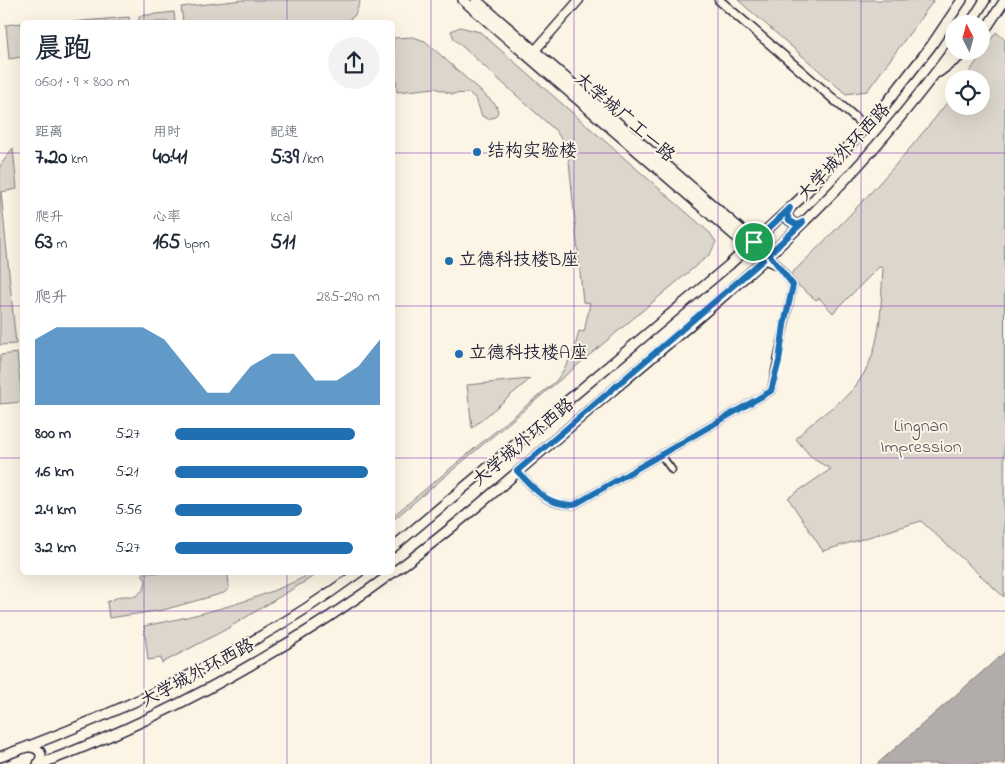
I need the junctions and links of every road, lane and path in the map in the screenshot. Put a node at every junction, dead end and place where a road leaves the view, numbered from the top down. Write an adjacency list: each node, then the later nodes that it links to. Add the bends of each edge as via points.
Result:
1 (463, 0): 10 (main road, 大学城广工一路)
2 (476, 0): 10 (main road, 大学城广工一路)
3 (579, 0): 10 (street)
4 (719, 0): 14 (street)
5 (962, 0): 14 (main road, 大学城外环西路, via 914,70)
6 (985, 0): 8 (main road)
7 (1005, 0): 9 (main road)
8 (976, 15)
9 (990, 22)
10 (532, 54): 17 (main road, 大学城广工一路)
11 (945, 60): 13 (main road, 大学城外环西路)
12 (955, 60): 13 (main road)
13 (932, 77): 16 (main road, 大学城外环西路, via 875,148)
14 (867, 128): 15 (main road, 大学城外环西路)
15 (790, 208): 16 (main road, via 789,220 797,225); 17 (main road, 大学城外环西路)
16 (803, 222): 18 (main road, 大学城外环西路)
17 (751, 245): 18 (main road, 大学城广工一路); 22 (main road, 大学城外环西路)
18 (766, 257): 19 (street, via 780,267 793,285 771,391); 21 (main road, 大学城外环西路)
19 (661, 455): 20 (street); 21 (street, via 574,505 559,505 545,499)
20 (672, 470)
21 (517, 471): 23 (main road, 大学城外环西路)
22 (395, 545)
23 (395, 571)
24 (355, 575): 26 (main road, 大学城外环西路, via 278,627 193,675 88,724)
25 (389, 575): 28 (main road, 大学城外环西路, via 295,640 236,675 150,718)
26 (28, 747): 27 (main road, 大学城外环西路); 28 (main road, via 35,747 40,752)
27 (0, 758)
28 (39, 764)

